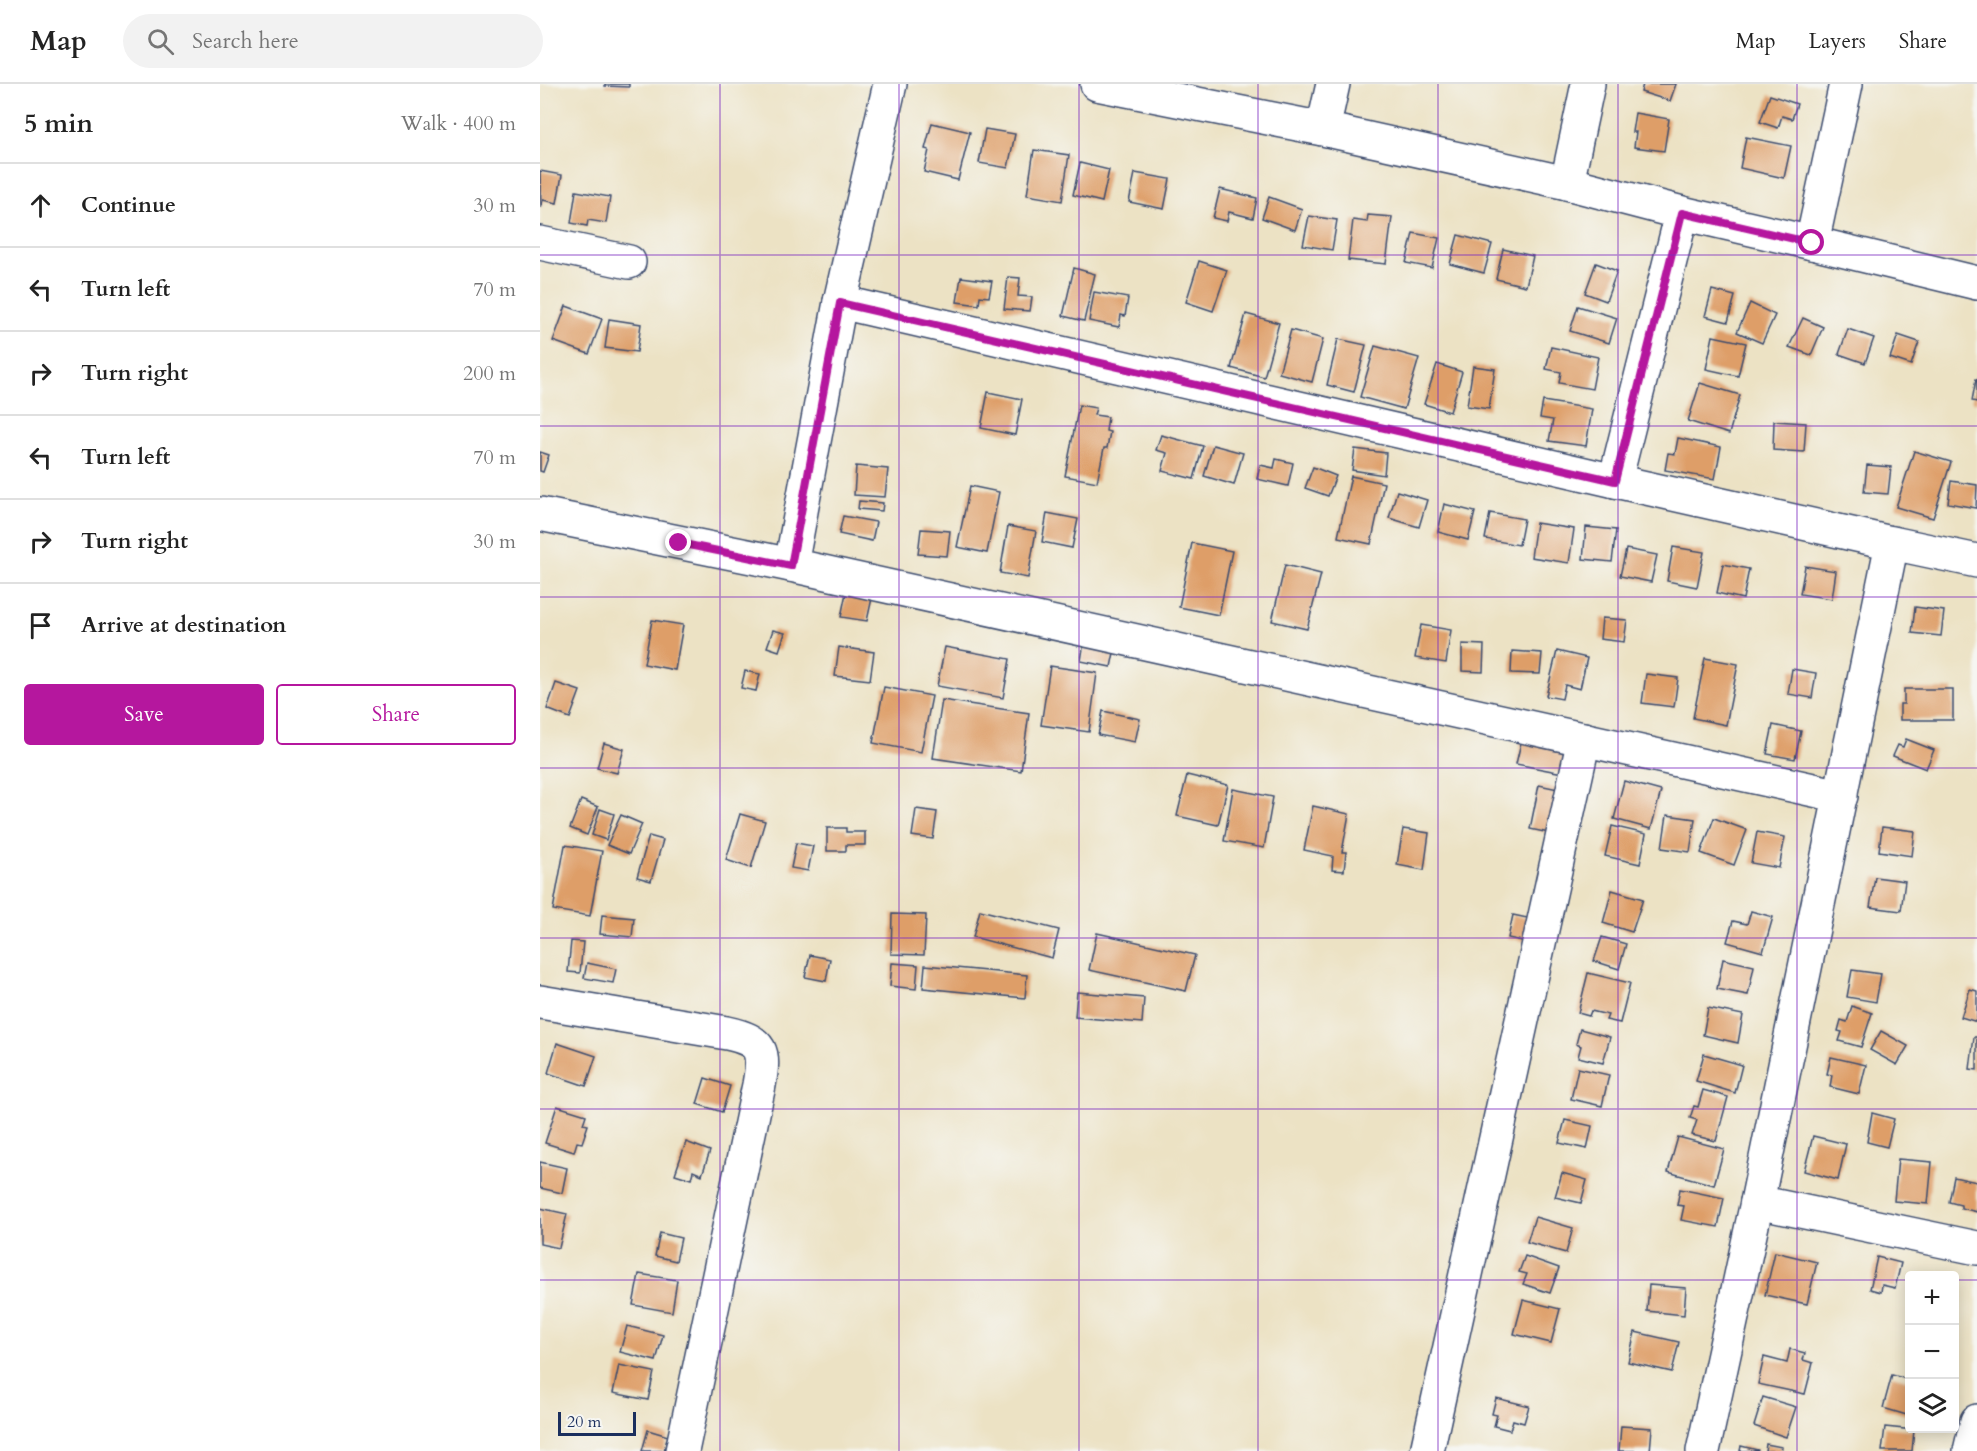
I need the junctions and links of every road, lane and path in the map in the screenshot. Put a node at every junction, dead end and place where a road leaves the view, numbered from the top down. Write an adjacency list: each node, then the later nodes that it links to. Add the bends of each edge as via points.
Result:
1 (890, 84): 13 (street)
2 (1097, 84): 6 (street)
3 (1333, 84): 6 (street)
4 (1588, 84): 7 (street)
5 (1846, 84): 10 (street)
6 (1323, 129): 7 (street)
7 (1567, 183): 8 (street)
8 (1682, 213): 10 (street); 14 (street)
9 (540, 243): 11 (street)
10 (1812, 243): 12 (street)
11 (629, 262)
12 (1977, 283)
13 (840, 303): 14 (street); 18 (street)
14 (1615, 481): 16 (street)
15 (540, 514): 18 (street)
16 (1892, 543): 17 (street); 20 (street)
17 (1977, 561)
18 (791, 566): 19 (street)
19 (1584, 739): 20 (street); 26 (street)
20 (1841, 796): 22 (street)
21 (540, 1002): 25 (street, via 727,1033 749,1039 760,1050 759,1085)
22 (1757, 1202): 23 (street); 27 (street)
23 (1977, 1248)
24 (1977, 1421): 28 (street)
25 (682, 1451)
26 (1427, 1451)
27 (1703, 1451)
28 (1970, 1451)

